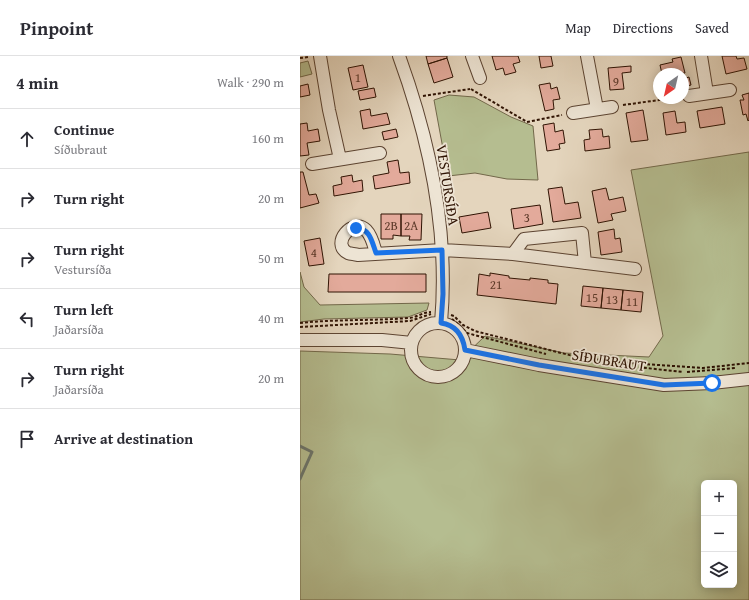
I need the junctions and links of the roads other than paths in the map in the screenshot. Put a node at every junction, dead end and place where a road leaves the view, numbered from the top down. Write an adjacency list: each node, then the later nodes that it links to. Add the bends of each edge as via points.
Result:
1 (399, 56): 16 (street, VESTURSÍÐA, via 421,122 427,149)
2 (472, 56): 6 (street)
3 (587, 56): 11 (street)
4 (701, 56): 8 (street)
5 (316, 58): 14 (street)
6 (480, 78)
7 (730, 90): 8 (street)
8 (708, 93): 9 (street)
9 (689, 96)
10 (612, 107): 11 (street)
11 (596, 109): 12 (street)
12 (573, 113)
13 (380, 152): 14 (street)
14 (340, 159): 15 (street)
15 (312, 164)
16 (442, 250): 17 (street); 18 (street); 21 (street, VESTURSÍÐA)
17 (376, 253)
18 (513, 254): 19 (street); 19 (street, via 524,239 582,233)
19 (584, 263): 20 (street)
20 (635, 269)
21 (442, 317): 23 (street, via 419,331); 24 (street, via 462,336)
22 (300, 340): 23 (street, via 382,340)
23 (412, 343): 24 (street, via 413,360 417,367 431,376 439,377 455,371 461,365)
24 (465, 350): 25 (street, SÍÐUBRAUT, via 664,385)
25 (749, 379)

